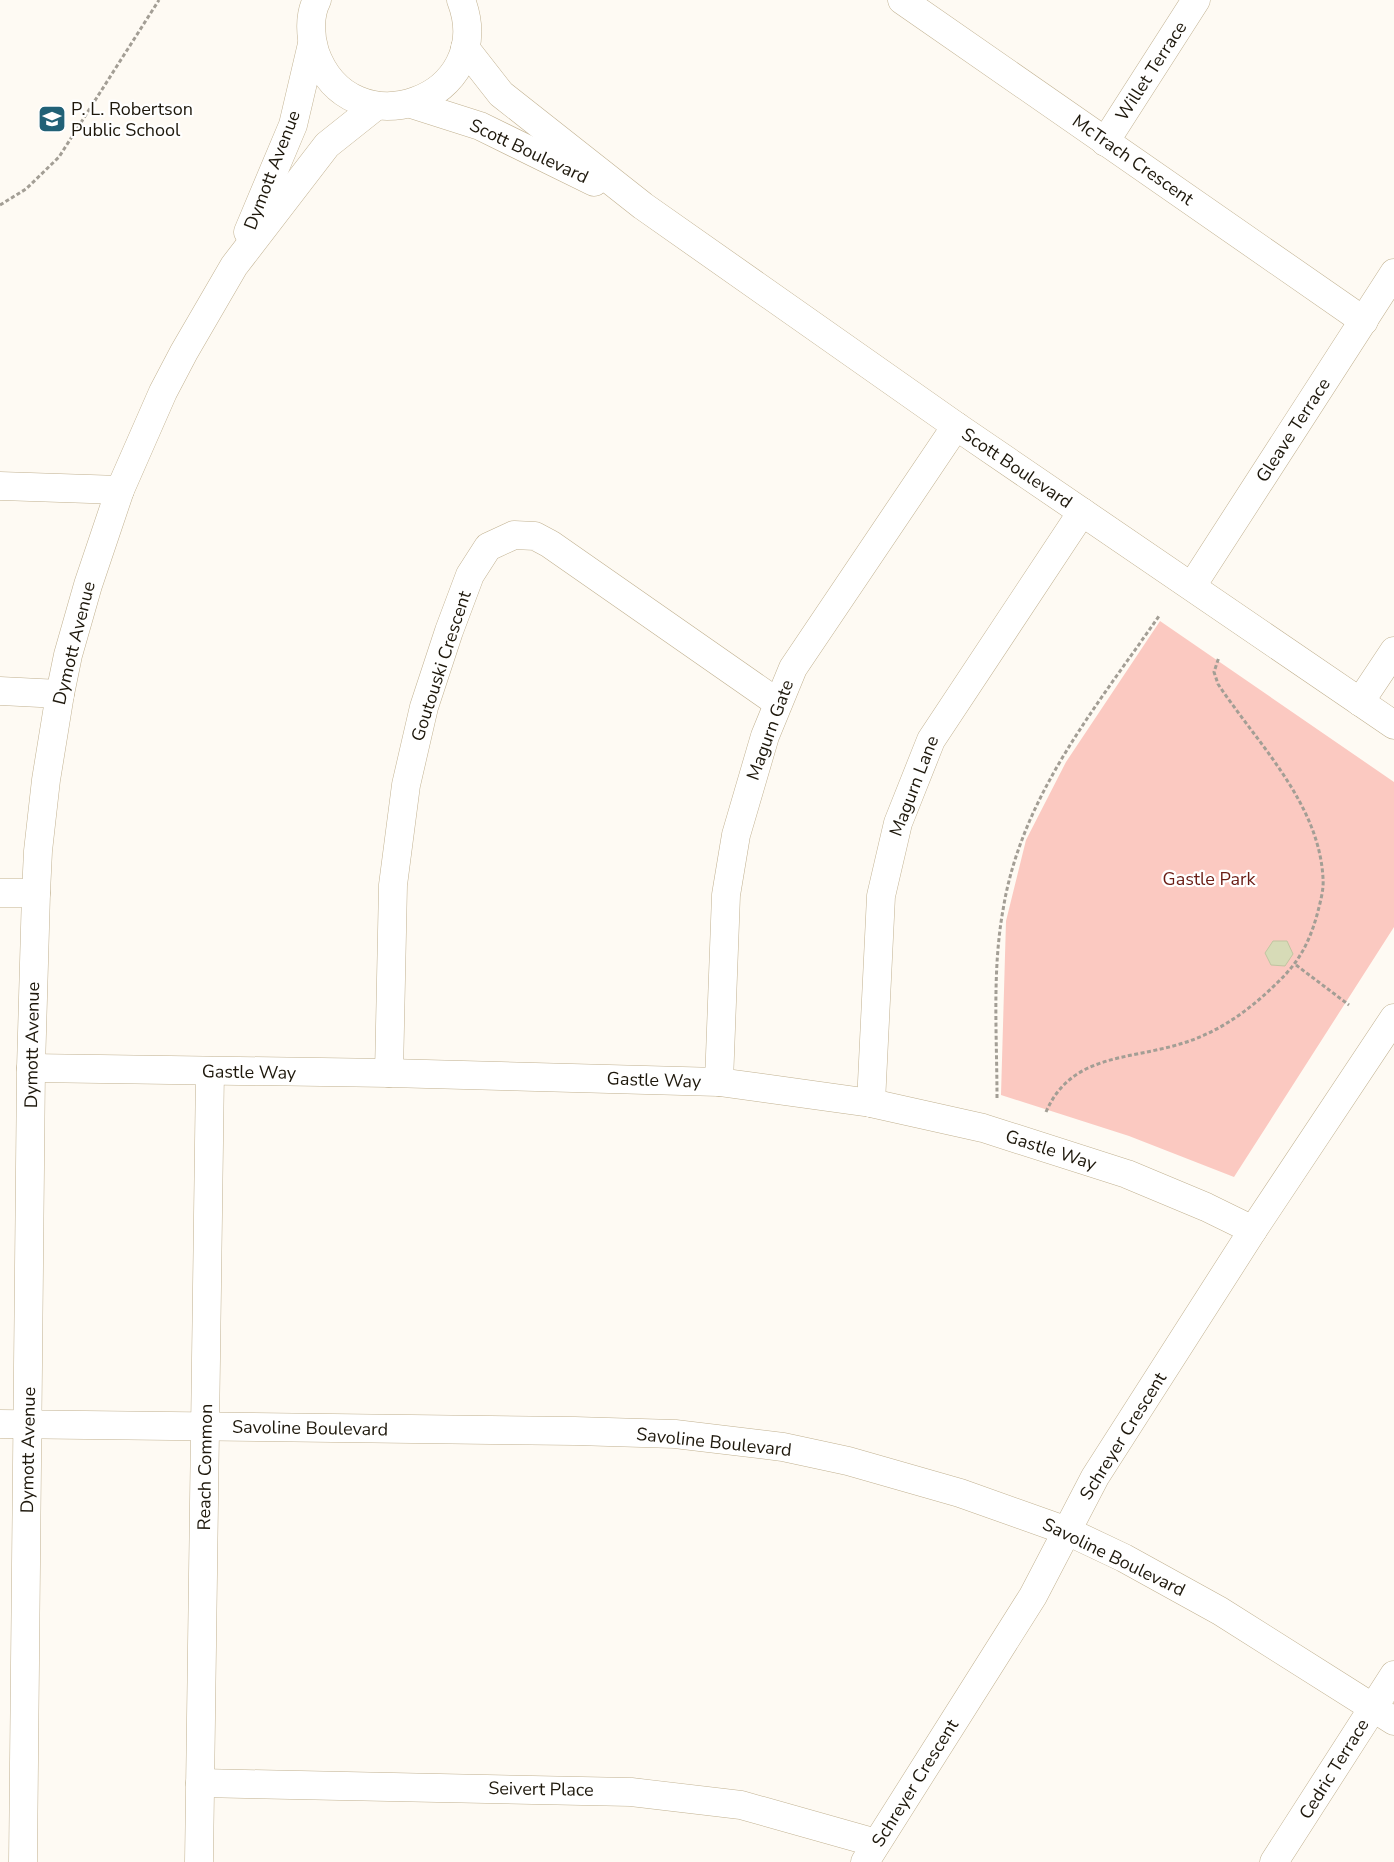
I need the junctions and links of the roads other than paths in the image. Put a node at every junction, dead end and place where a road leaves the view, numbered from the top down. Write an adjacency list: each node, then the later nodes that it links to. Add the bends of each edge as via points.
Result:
1 (902, 0): 9 (street, McTrach Crescent)
2 (1196, 0): 9 (street, Willet Terrace)
3 (314, 2): 5 (street)
4 (465, 4): 6 (street)
5 (312, 44): 8 (street, via 320,66 334,85 353,99); 11 (street, Dymott Avenue, via 293,125)
6 (465, 48): 7 (street, via 458,67 445,83 430,96); 10 (street, Scott Boulevard, via 501,94)
7 (411, 104): 8 (street); 10 (street, Scott Boulevard, via 480,126)
8 (376, 106): 11 (street, Dymott Avenue, via 327,145)
9 (1105, 142): 13 (street, McTrach Crescent)
10 (643, 206): 14 (street, Scott Boulevard)
11 (234, 266): 16 (street, Dymott Avenue, via 163,392)
12 (1394, 273): 13 (street, Gleave Terrace)
13 (1364, 321): 18 (street, Gleave Terrace)
14 (956, 426): 17 (street, Scott Boulevard); 23 (street, Magurn Gate, via 793,668)
15 (0, 486): 16 (street)
16 (120, 490): 21 (street, Dymott Avenue, via 88,585)
17 (1082, 512): 18 (street, Scott Boulevard); 32 (street, Magurn Lane, via 946,714 919,764 898,822 881,896)
18 (1192, 586): 22 (street, Scott Boulevard)
19 (1394, 651): 22 (street)
20 (0, 691): 21 (street)
21 (60, 694): 26 (street, Dymott Avenue, via 46,780)
22 (1360, 702): 24 (street, Scott Boulevard)
23 (778, 703): 30 (street, Goutouski Crescent, via 550,544 535,536 514,534 488,547 470,575 449,630 424,707 406,785 393,884); 31 (street, Magurn Gate, via 748,790 736,835 726,895)
24 (1394, 725)
25 (0, 893): 26 (street)
26 (36, 893): 28 (street, Dymott Avenue)
27 (1394, 1018): 33 (street, Schreyer Crescent)
28 (31, 1068): 29 (street, Gastle Way); 35 (street, Dymott Avenue)
29 (210, 1071): 30 (street, Gastle Way); 36 (street, Reach Common)
30 (389, 1073): 31 (street, Gastle Way)
31 (719, 1082): 32 (street, Gastle Way)
32 (871, 1103): 33 (street, Gastle Way, via 983,1128 1044,1146 1127,1174)
33 (1253, 1230): 37 (street, Schreyer Crescent, via 1095,1477)
34 (0, 1424): 35 (street, Savoline Boulevard)
35 (29, 1424): 36 (street, Savoline Boulevard); 42 (street, Dymott Avenue)
36 (206, 1427): 37 (street, Savoline Boulevard, via 575,1431 727,1439 848,1461 960,1493); 40 (street, Reach Common)
37 (1067, 1531): 39 (street, Savoline Boulevard, via 1220,1611); 41 (street, Schreyer Crescent, via 1033,1596)
38 (1394, 1675): 39 (street, Cedric Terrace)
39 (1383, 1714): 44 (street, Cedric Terrace)
40 (200, 1783): 41 (street, Seivert Place, via 631,1792 741,1805); 43 (street, Reach Common)
41 (871, 1853)
42 (23, 1862)
43 (199, 1862)
44 (1274, 1862)

